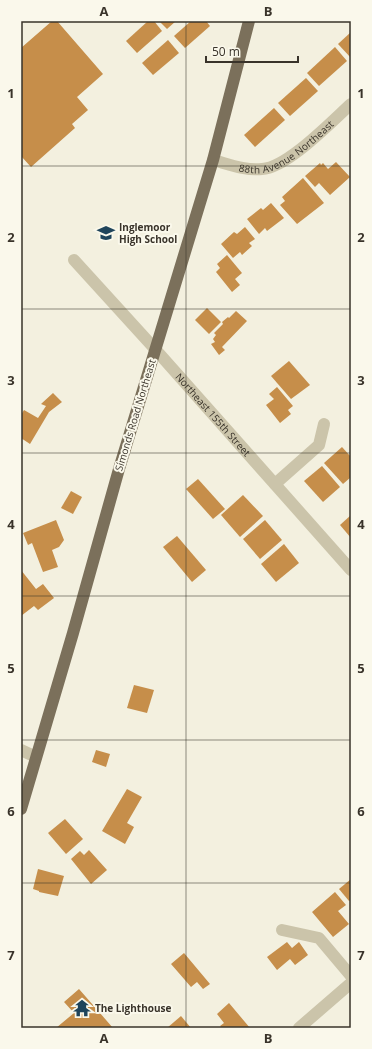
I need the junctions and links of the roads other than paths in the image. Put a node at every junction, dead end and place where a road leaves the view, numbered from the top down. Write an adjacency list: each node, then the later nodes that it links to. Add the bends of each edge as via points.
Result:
1 (249, 21): 3 (main road, Simonds Road Northeast)
2 (351, 104): 3 (street, 88th Avenue Northeast, via 294,155 280,164 262,170)
3 (213, 160): 5 (main road, Simonds Road Northeast)
4 (74, 260): 5 (street, Northeast 155th Street)
5 (155, 349): 7 (street, Northeast 155th Street); 10 (main road, Simonds Road Northeast)
6 (324, 424): 7 (street, via 318,445)
7 (274, 484): 8 (street, Northeast 155th Street)
8 (351, 570)
9 (21, 750): 10 (street)
10 (36, 757): 11 (main road, Simonds Road Northeast)
11 (21, 809)
12 (282, 930): 13 (street, via 319,938)
13 (351, 976)
14 (351, 983): 15 (street)
15 (299, 1028)

